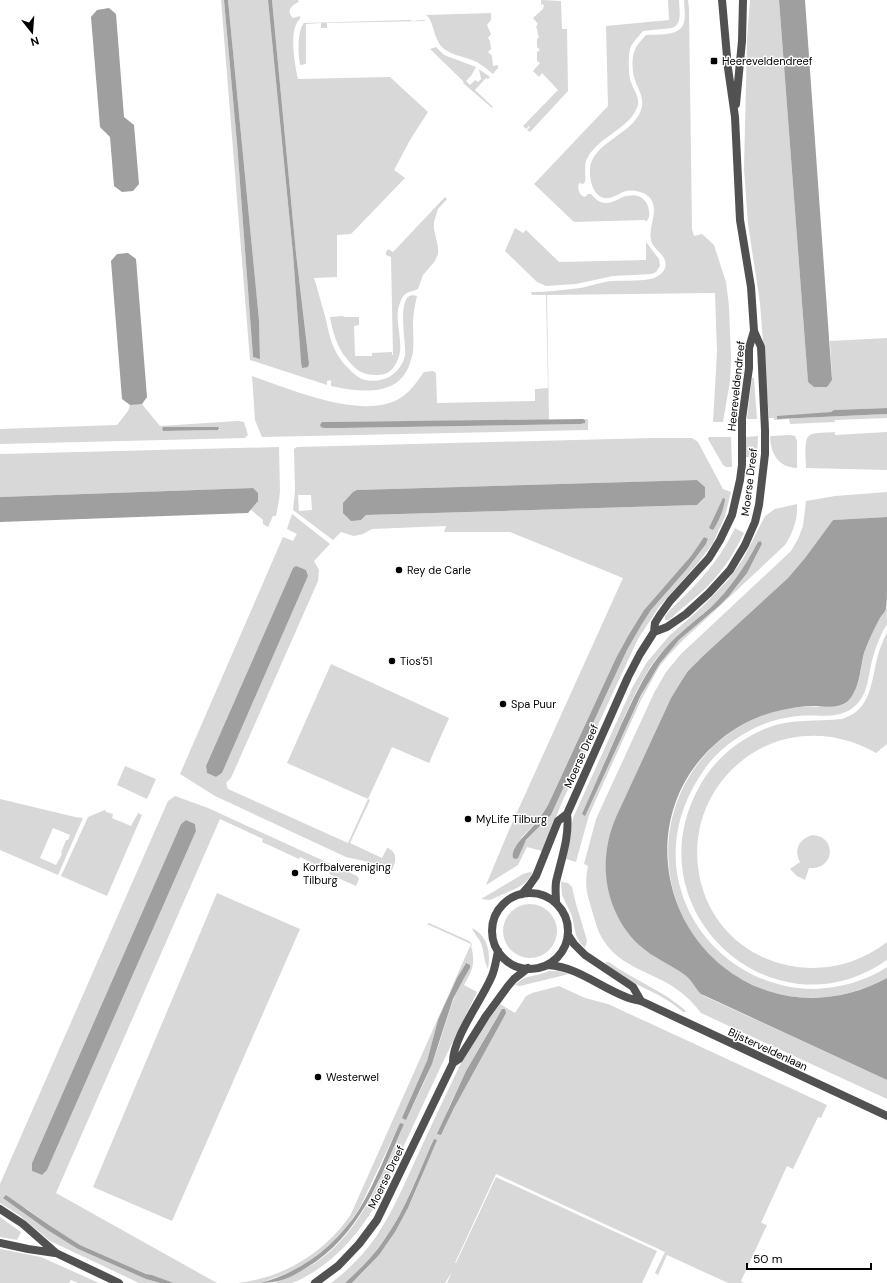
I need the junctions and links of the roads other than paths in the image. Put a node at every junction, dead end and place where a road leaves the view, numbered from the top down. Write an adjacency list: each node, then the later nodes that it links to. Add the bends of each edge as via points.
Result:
1 (722, 0): 3 (street, Heereveldendreef)
2 (743, 0): 3 (street, Heereveldendreef)
3 (735, 117): 4 (street, Heereveldendreef, via 740,220)
4 (754, 331): 5 (street, Heereveldendreef, via 749,348 742,419 742,466 732,515 709,558 670,601 655,624); 5 (street, Moerse Dreef, via 760,347 765,430 765,454 755,522 730,570 709,593 668,627)
5 (654, 632): 6 (street, Moerse Dreef, via 628,677)
6 (567, 814): 7 (street, Moerse Dreef, via 558,821 536,876); 8 (street, Moerse Dreef, via 568,824 556,881)
7 (522, 894): 8 (street, via 541,894); 10 (street, via 504,902 496,912 492,936)
8 (556, 903): 9 (street, via 566,917)
9 (568, 936): 11 (street, via 563,951); 13 (street, via 585,955 633,987)
10 (498, 951): 12 (street, via 511,964); 14 (street, Moerse Dreef, via 492,977 459,1040)
11 (548, 965): 12 (street); 13 (street, Bijsterveldenlaan, via 577,972 627,998)
12 (528, 968): 14 (street, Moerse Dreef, via 508,986 459,1059)
13 (641, 1001): 15 (street, Bijsterveldenlaan)
14 (453, 1063): 20 (street, Moerse Dreef, via 377,1220 338,1266)
15 (887, 1116)
16 (0, 1209): 18 (street, via 23,1224)
17 (0, 1243): 18 (street)
18 (56, 1253): 19 (street)
19 (119, 1283)
20 (315, 1283)

